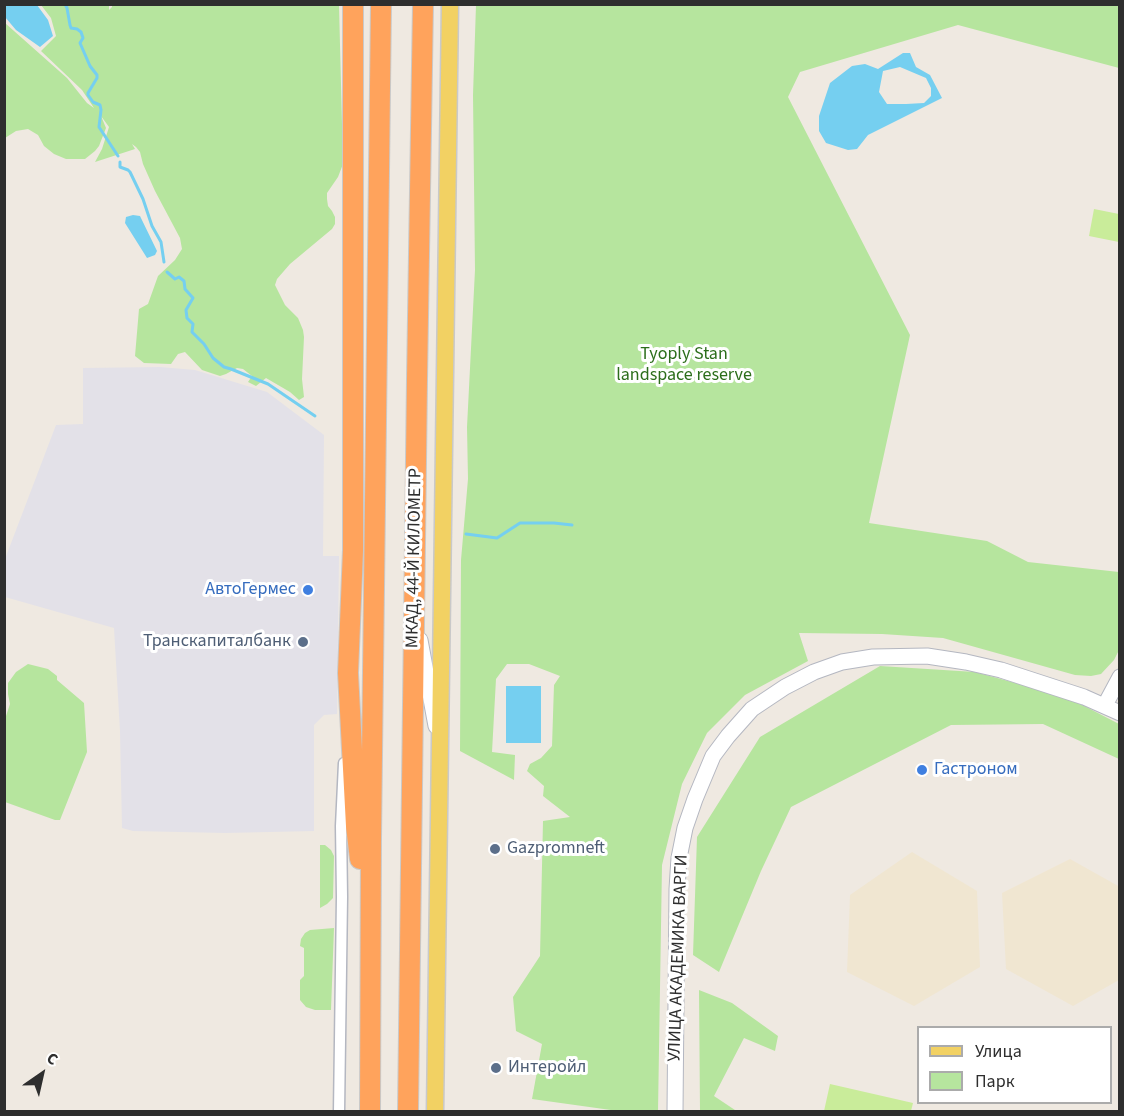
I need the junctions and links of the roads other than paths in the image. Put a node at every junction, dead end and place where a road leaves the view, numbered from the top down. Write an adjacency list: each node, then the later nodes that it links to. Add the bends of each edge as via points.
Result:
1 (353, 4): 6 (highway, via 353,550)
2 (381, 4): 11 (highway)
3 (423, 4): 5 (highway, МКАД, 44-Й КИЛОМЕТР)
4 (450, 4): 10 (main road)
5 (414, 608): 10 (street); 14 (highway, МКАД, 44-Й КИЛОМЕТР)
6 (348, 673): 11 (highway, via 356,826); 12 (street, via 341,826)
7 (1119, 677): 8 (street)
8 (1105, 705): 9 (street, УЛИЦА АКАДЕМИКА ВАРГИ); 16 (street, УЛИЦА АКАДЕМИКА ВАРГИ, via 974,664 900,656 842,662 822,669 784,687 752,709 713,756 692,809 680,858)
9 (1119, 712)
10 (440, 749): 15 (main road)
11 (370, 947): 13 (highway)
12 (339, 1112)
13 (370, 1112)
14 (408, 1112)
15 (435, 1112)
16 (675, 1112)

